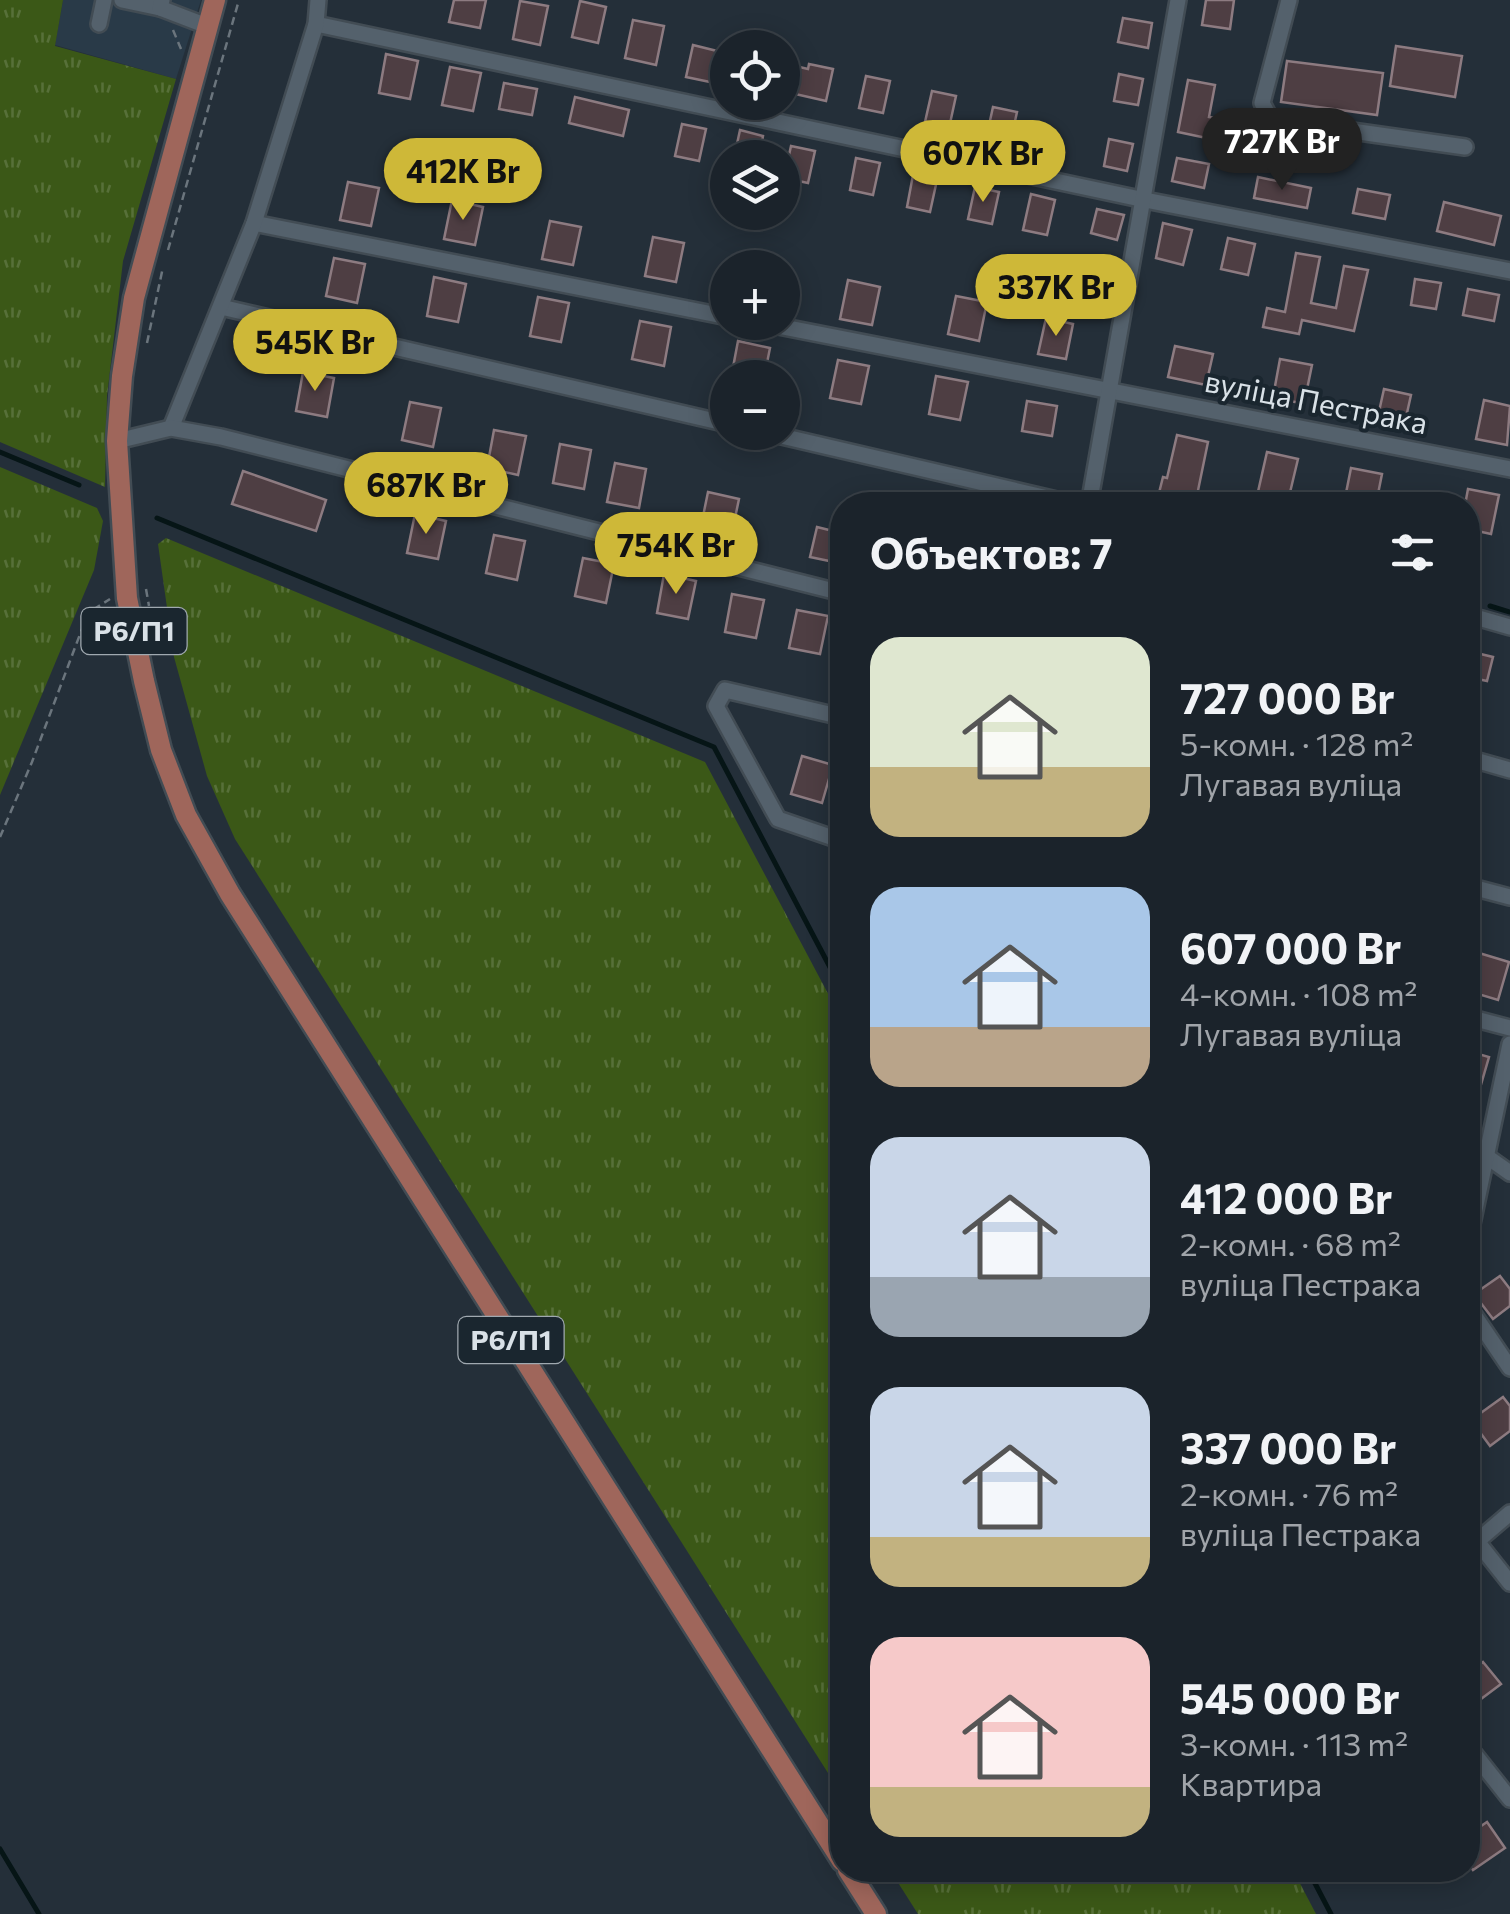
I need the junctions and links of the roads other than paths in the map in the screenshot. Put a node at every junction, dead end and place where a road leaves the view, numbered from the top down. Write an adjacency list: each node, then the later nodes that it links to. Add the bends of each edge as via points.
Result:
1 (104, 0): 8 (street)
2 (122, 0): 7 (street)
3 (214, 0): 10 (main road, Р6/П1)
4 (318, 0): 9 (street)
5 (1178, 0): 12 (street)
6 (1289, 0): 11 (street, via 1262,103 1269,116)
7 (161, 4): 10 (street)
8 (99, 24)
9 (316, 24): 12 (street); 13 (street)
10 (208, 26): 22 (main road, Р6/П1, via 134,298)
11 (1465, 148)
12 (1145, 200): 14 (street); 18 (street)
13 (254, 224): 15 (street); 16 (street)
14 (1510, 271)
15 (221, 307): 19 (street); 20 (street)
16 (710, 313)
17 (800, 330): 18 (street, вуліца Пестрака)
18 (1110, 390): 23 (street, вуліца Пестрака); 25 (street)
19 (710, 420)
20 (172, 428): 22 (street); 26 (street)
21 (800, 440): 24 (street)
22 (117, 441): 50 (main road, Р6/П1, via 127,598 162,750 186,814 230,894)
23 (1510, 469)
24 (1022, 492)
25 (1091, 492)
26 (830, 590)
27 (1480, 618): 28 (street)
28 (1510, 627)
29 (830, 714): 32 (street, via 725,690 716,706 778,820)
30 (1480, 761): 31 (street)
31 (1510, 770)
32 (830, 837)
33 (1480, 889): 34 (street)
34 (1510, 897)
35 (1480, 1020): 36 (street)
36 (1510, 1028)
37 (1510, 1044): 39 (street)
38 (1480, 1155): 39 (street)
39 (1486, 1156): 40 (street); 41 (street)
40 (1510, 1173)
41 (1480, 1185)
42 (1480, 1324): 43 (street)
43 (1510, 1368)
44 (1510, 1512): 45 (street)
45 (1480, 1533)
46 (1480, 1551): 47 (street)
47 (1510, 1583)
48 (1480, 1761): 49 (street)
49 (1510, 1799)
50 (830, 1842)
51 (856, 1882): 52 (main road)
52 (876, 1914)

